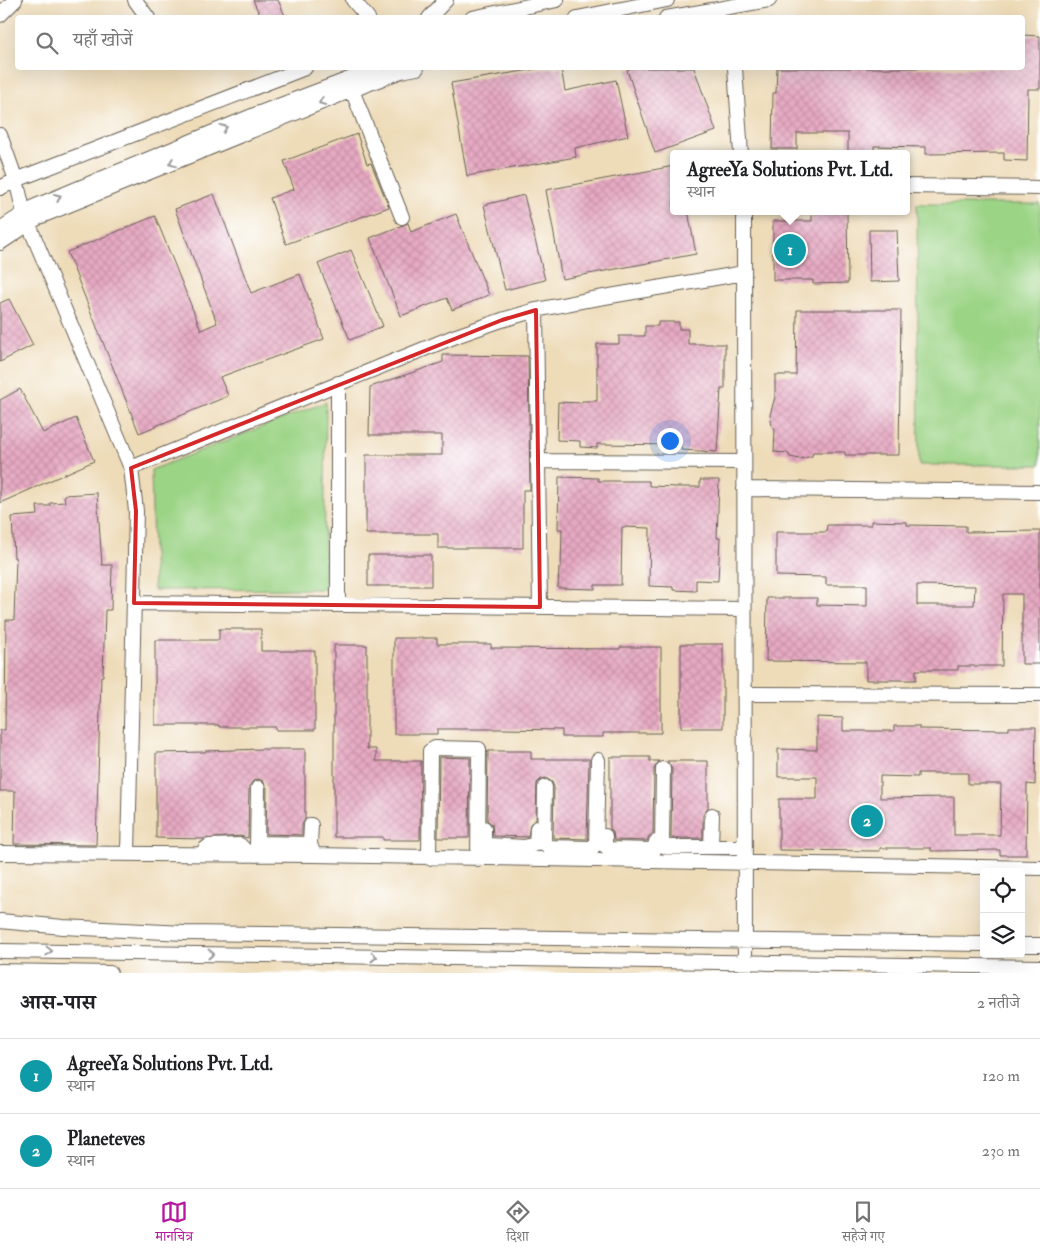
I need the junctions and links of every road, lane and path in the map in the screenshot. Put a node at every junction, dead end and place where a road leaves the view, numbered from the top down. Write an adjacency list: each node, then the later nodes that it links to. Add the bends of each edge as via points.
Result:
1 (15, 0): 15 (street)
2 (135, 0): 9 (street)
3 (353, 0): 10 (street)
4 (446, 0): 11 (street)
5 (558, 0): 12 (street)
6 (667, 0): 13 (street)
7 (769, 0): 8 (street)
8 (727, 8): 14 (street)
9 (146, 15)
10 (366, 15)
11 (432, 15)
12 (486, 15)
13 (592, 15)
14 (684, 15)
15 (0, 16)
16 (300, 70): 23 (street)
17 (373, 70): 29 (street, one-way to 17, via 36,206 257,114)
18 (406, 70): 20 (street)
19 (735, 70): 22 (street)
20 (352, 90): 28 (street); 29 (street, one-way to 29, via 39,217)
21 (0, 135): 23 (street)
22 (741, 150)
23 (16, 180): 25 (street); 29 (street)
24 (910, 186): 26 (street)
25 (0, 188)
26 (1040, 188)
27 (744, 215): 32 (street)
28 (402, 217)
29 (27, 218): 30 (street); 31 (street); 37 (street)
30 (0, 229)
31 (0, 243)
32 (744, 273): 33 (street); 36 (street)
33 (536, 310): 34 (street, via 456,336); 35 (street)
34 (338, 384): 37 (street); 41 (street)
35 (537, 462): 36 (street); 42 (street)
36 (744, 462): 38 (street)
37 (131, 468): 40 (street, via 136,511)
38 (744, 489): 39 (street); 43 (street)
39 (1040, 492)
40 (134, 602): 41 (street); 59 (street)
41 (338, 605): 42 (street)
42 (540, 607): 43 (street)
43 (744, 609): 44 (street)
44 (744, 694): 45 (street); 55 (street)
45 (1040, 695)
46 (598, 760): 63 (street, via 596,844)
47 (663, 768): 54 (street, via 662,844 666,847)
48 (485, 774): 62 (street)
49 (544, 787): 61 (street, via 544,843)
50 (258, 788): 57 (street)
51 (712, 815): 54 (street)
52 (537, 824): 60 (street, via 536,844)
53 (311, 825): 56 (street)
54 (711, 847): 55 (street)
55 (745, 847): 65 (street)
56 (312, 850): 57 (street); 64 (street)
57 (253, 851): 59 (street)
58 (0, 853): 59 (street)
59 (128, 853)
60 (525, 853): 61 (street); 62 (street)
61 (549, 853): 63 (street)
62 (485, 854): 64 (street); 64 (street, via 479,749 435,748 430,751)
63 (592, 854): 65 (street, via 608,848)
64 (429, 858)
65 (745, 863): 66 (street); 68 (street)
66 (1040, 868)
67 (0, 921): 68 (street, via 185,933)
68 (745, 940): 69 (street); 74 (street)
69 (980, 944)
70 (1025, 945): 71 (street)
71 (1040, 945)
72 (0, 950): 74 (street, one-way to 74)
73 (1040, 967): 74 (street)
74 (745, 968)
75 (0, 971): 76 (street)
76 (110, 973)

